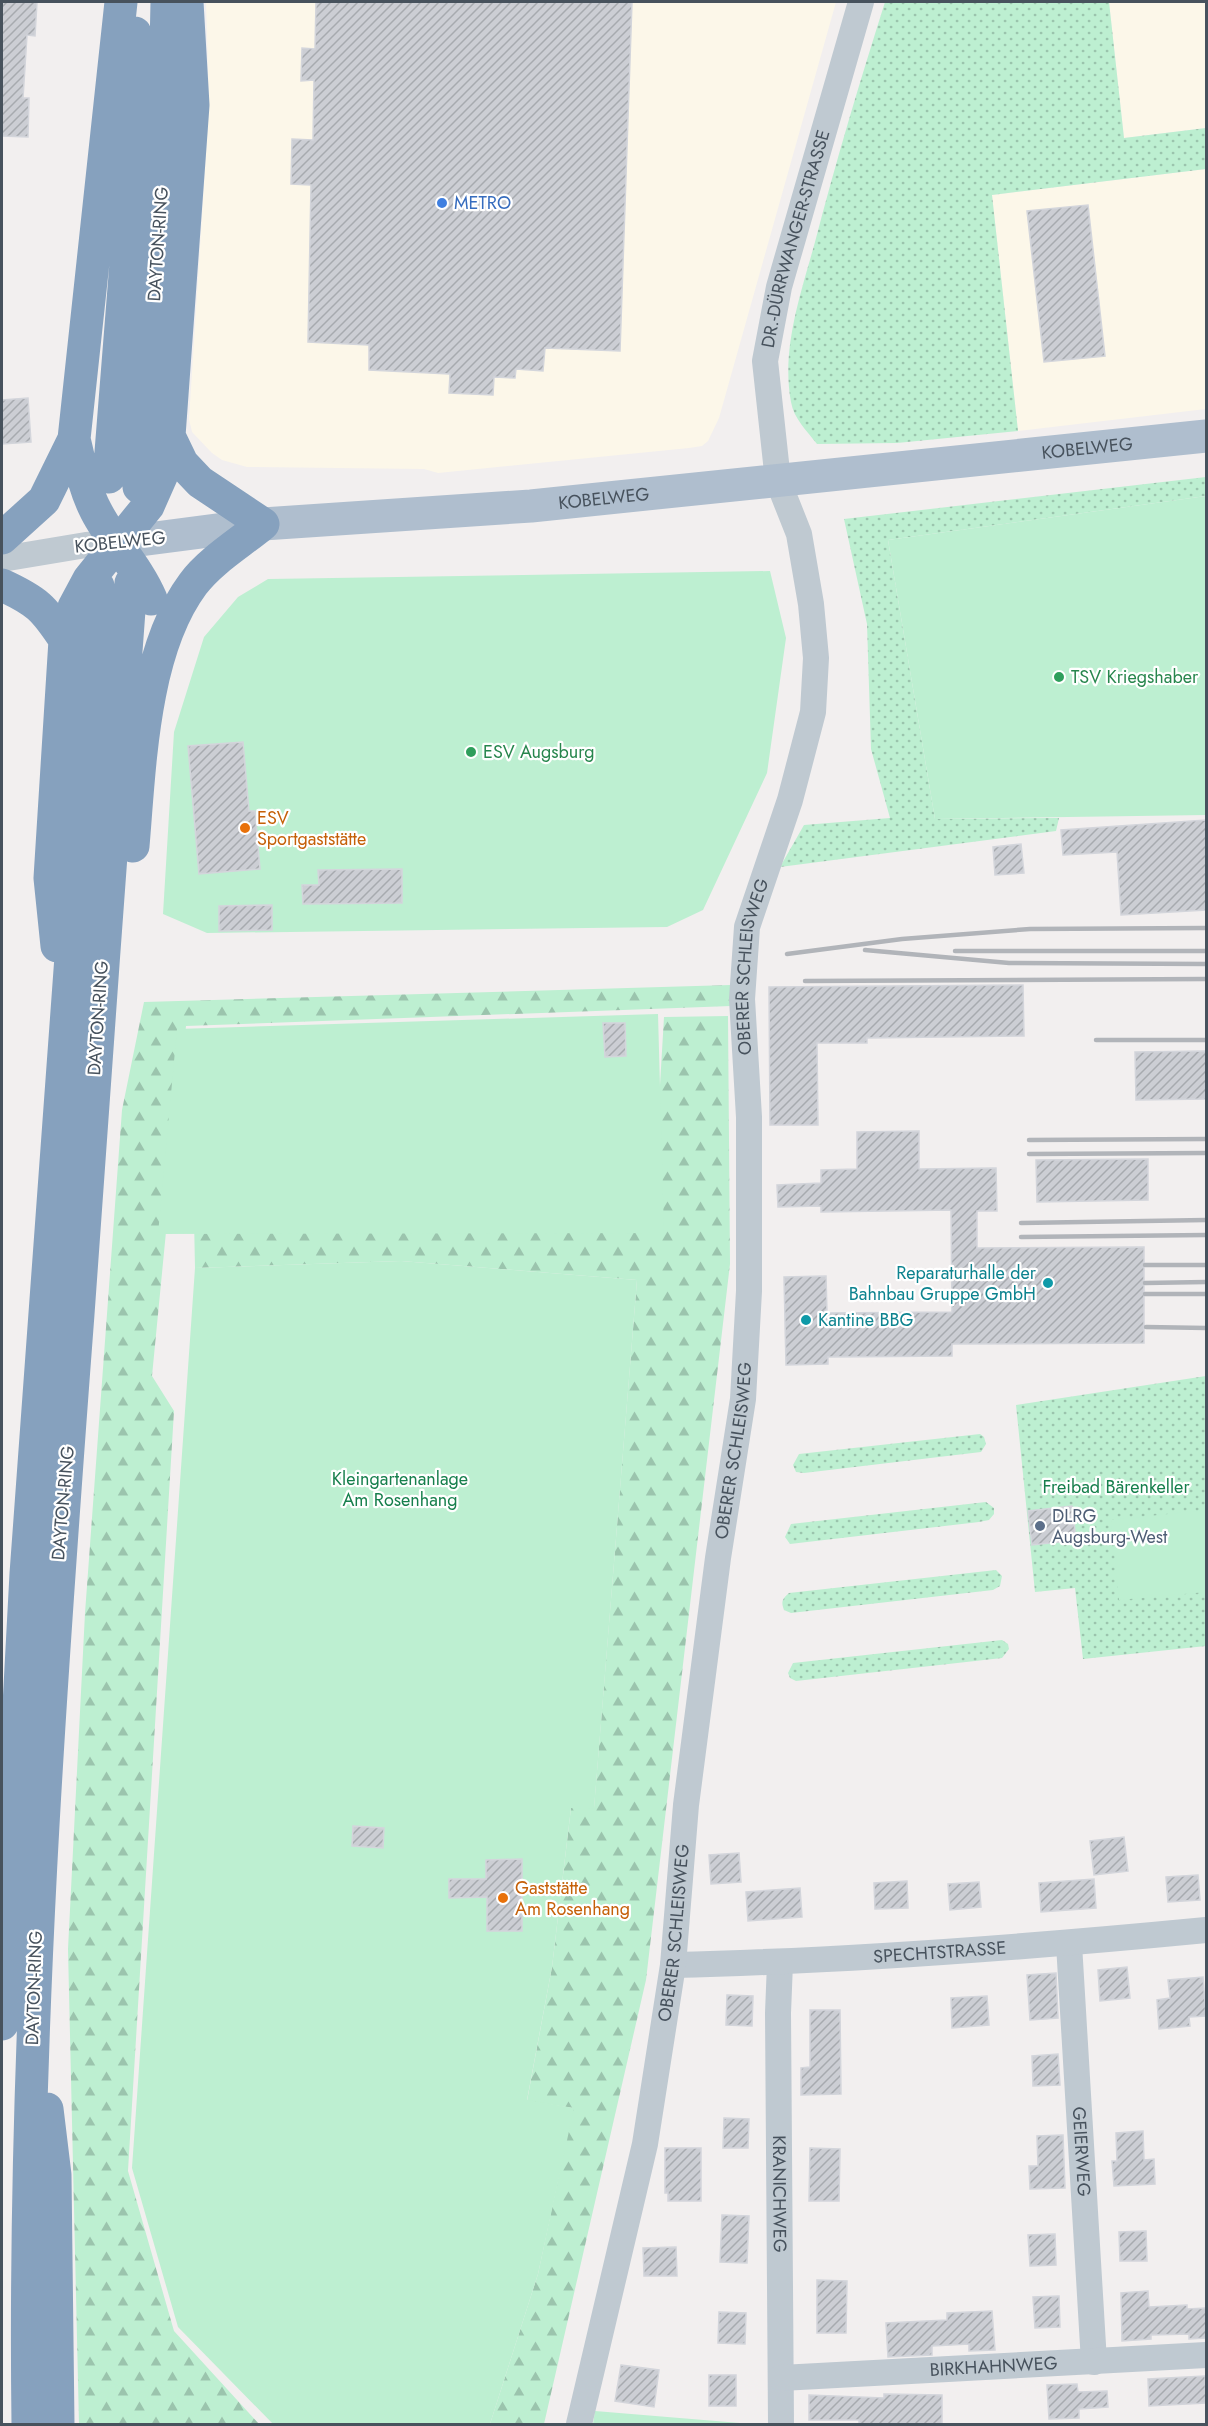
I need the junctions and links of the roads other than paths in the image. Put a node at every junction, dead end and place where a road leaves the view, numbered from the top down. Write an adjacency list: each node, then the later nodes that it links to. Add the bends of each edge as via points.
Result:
1 (121, 2): 8 (highway)
2 (136, 2): 10 (highway, DAYTON-RING, via 126,263)
3 (167, 2): 10 (highway, DAYTON-RING, via 158,266)
4 (187, 2): 6 (highway, via 193,105)
5 (861, 2): 9 (street, DR.-DÜRRWANGER-STRASSE, via 779,287 765,361)
6 (169, 436): 10 (highway, via 163,472); 11 (highway, via 182,463 200,482)
7 (1206, 436): 9 (main road, KOBELWEG)
8 (74, 439): 10 (highway, via 83,479); 12 (highway, via 44,500)
9 (778, 481): 11 (main road, KOBELWEG, via 531,506); 25 (street, OBERER SCHLEISWEG, via 799,534 811,604 816,658 813,712 790,800 747,927 742,999 749,1126 750,1291 743,1399 686,1805)
10 (123, 488): 13 (highway, via 96,511); 13 (highway, via 134,527)
11 (263, 524): 13 (main road, KOBELWEG); 18 (highway, via 193,584)
12 (2, 538)
13 (102, 544): 14 (street, KOBELWEG); 16 (highway); 17 (highway)
14 (2, 559)
15 (2, 585): 19 (highway, via 34,600 48,613)
16 (139, 586): 18 (highway); 20 (highway, DAYTON-RING)
17 (90, 589): 19 (highway, via 74,607); 21 (highway, DAYTON-RING)
18 (164, 636): 20 (highway, via 144,732 129,888)
19 (65, 640): 21 (highway, via 50,878)
20 (100, 996): 27 (highway, DAYTON-RING, via 57,1574)
21 (66, 1010): 26 (highway, DAYTON-RING, via 26,1574)
22 (1206, 1930): 23 (street, SPECHTSTRASSE)
23 (1069, 1944): 24 (street, SPECHTSTRASSE); 29 (street, GEIERWEG)
24 (780, 1963): 25 (street, SPECHTSTRASSE); 30 (street, KRANICHWEG)
25 (673, 1965): 33 (street, OBERER SCHLEISWEG, via 645,2144)
26 (2, 2024)
27 (32, 2034): 31 (highway, DAYTON-RING); 32 (highway, via 55,2175)
28 (1206, 2355): 29 (street, BIRKHAHNWEG)
29 (1094, 2362): 30 (street, BIRKHAHNWEG)
30 (781, 2378): 34 (street, KRANICHWEG)
31 (28, 2424)
32 (58, 2424)
33 (579, 2424)
34 (781, 2424)

